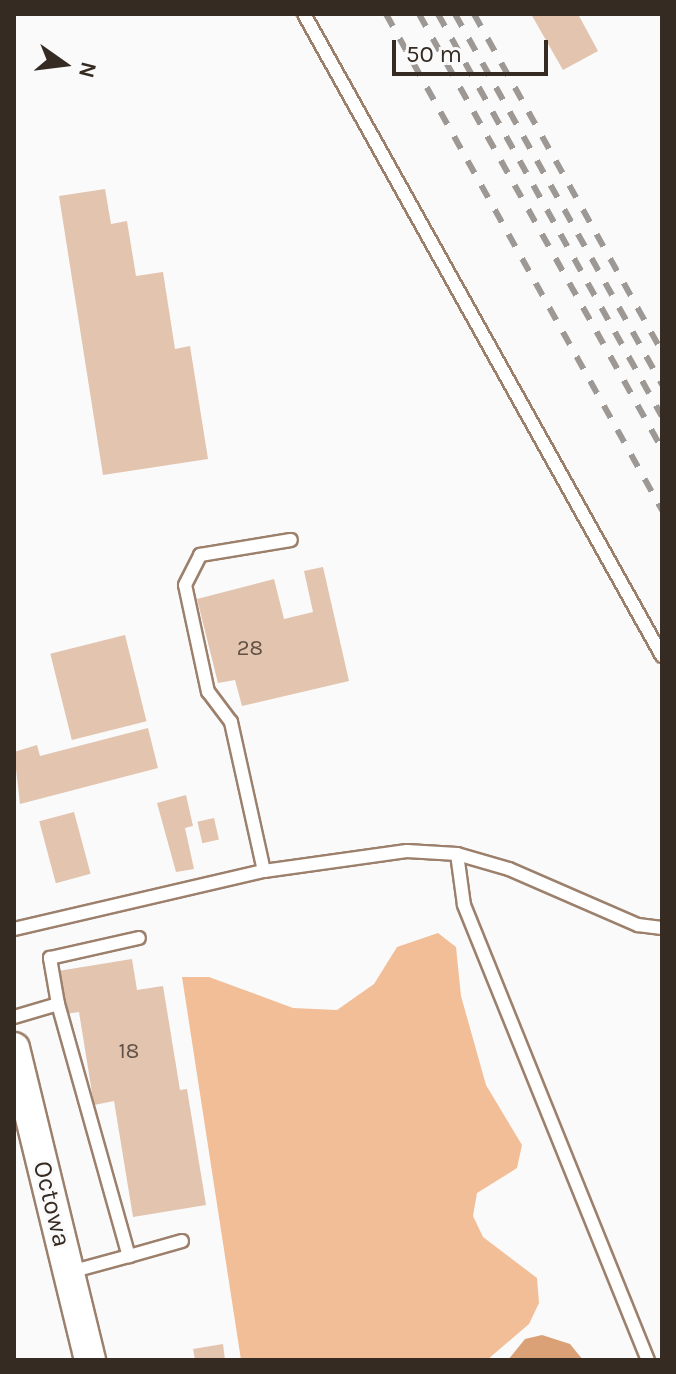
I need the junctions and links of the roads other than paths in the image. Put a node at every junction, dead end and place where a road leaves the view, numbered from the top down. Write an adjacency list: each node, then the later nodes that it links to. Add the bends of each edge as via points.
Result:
1 (304, 14): 3 (lane)
2 (291, 540): 5 (lane, via 200,555 185,585 208,692 231,722)
3 (662, 656)
4 (457, 854): 5 (lane, via 407,851); 6 (lane, via 509,869 638,925); 16 (lane, via 464,905)
5 (264, 871): 7 (lane)
6 (662, 928)
7 (14, 929)
8 (139, 938): 9 (lane, via 50,958)
9 (58, 1004): 10 (lane); 13 (lane)
10 (14, 1017)
11 (14, 1048): 14 (street, Octowa)
12 (182, 1241): 13 (lane)
13 (129, 1256): 14 (lane)
14 (69, 1273): 15 (street, Octowa)
15 (90, 1360)
16 (648, 1360)

